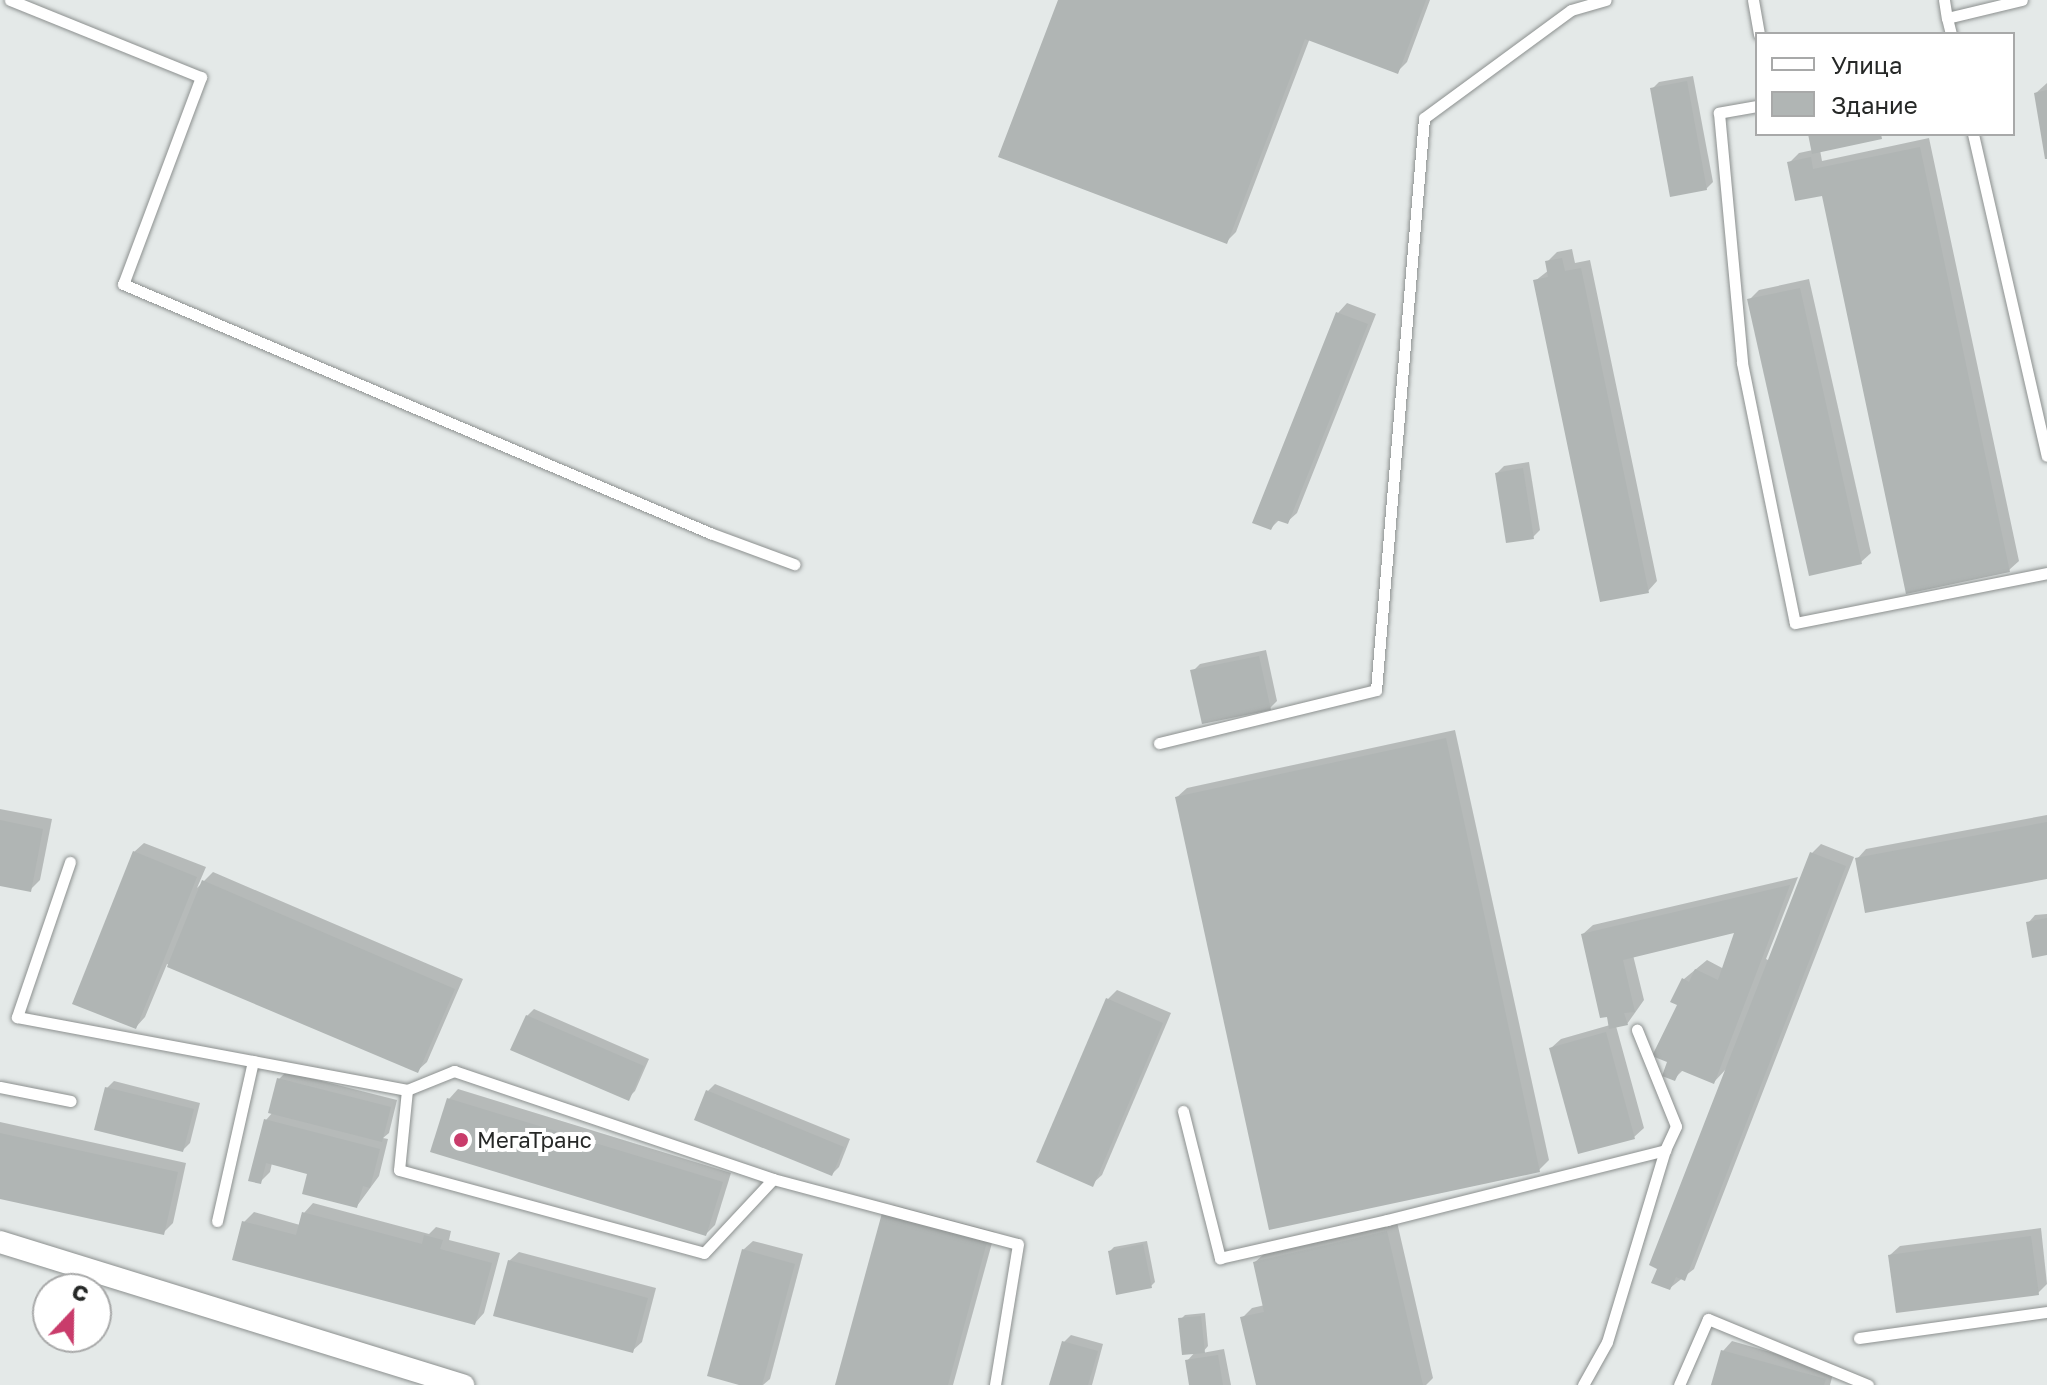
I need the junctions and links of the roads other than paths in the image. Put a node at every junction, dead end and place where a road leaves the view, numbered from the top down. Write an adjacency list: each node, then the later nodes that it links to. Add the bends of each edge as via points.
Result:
1 (10, 0): 12 (lane, via 201,77 123,284)
2 (1606, 0): 14 (lane, via 1571,10 1424,118 1376,690)
3 (1753, 0): 7 (lane)
4 (1944, 0): 6 (lane)
5 (2022, 0): 6 (lane)
6 (1947, 18): 8 (lane)
7 (1759, 32)
8 (1950, 32)
9 (1755, 106): 13 (lane, via 1719,113 1742,363 1795,623)
10 (1973, 136): 11 (lane)
11 (2047, 456)
12 (794, 564)
13 (2047, 573)
14 (1159, 743)
15 (70, 862): 17 (lane, via 17,1017)
16 (1637, 1030): 22 (lane, via 1676,1126)
17 (253, 1061): 19 (lane); 24 (lane)
18 (0, 1087): 20 (lane)
19 (407, 1090): 23 (lane, via 454,1071); 23 (lane, via 399,1170 704,1253)
20 (71, 1101)
21 (1183, 1111): 22 (lane, via 1220,1258)
22 (1665, 1150): 30 (lane, via 1607,1342)
23 (773, 1179): 29 (lane, via 1018,1244)
24 (217, 1221)
25 (0, 1242): 28 (street)
26 (2047, 1312): 27 (lane)
27 (1859, 1338)
28 (463, 1385)
29 (995, 1385)
30 (1583, 1385)
31 (1679, 1385): 32 (lane, via 1708,1319)
32 (1868, 1385)

